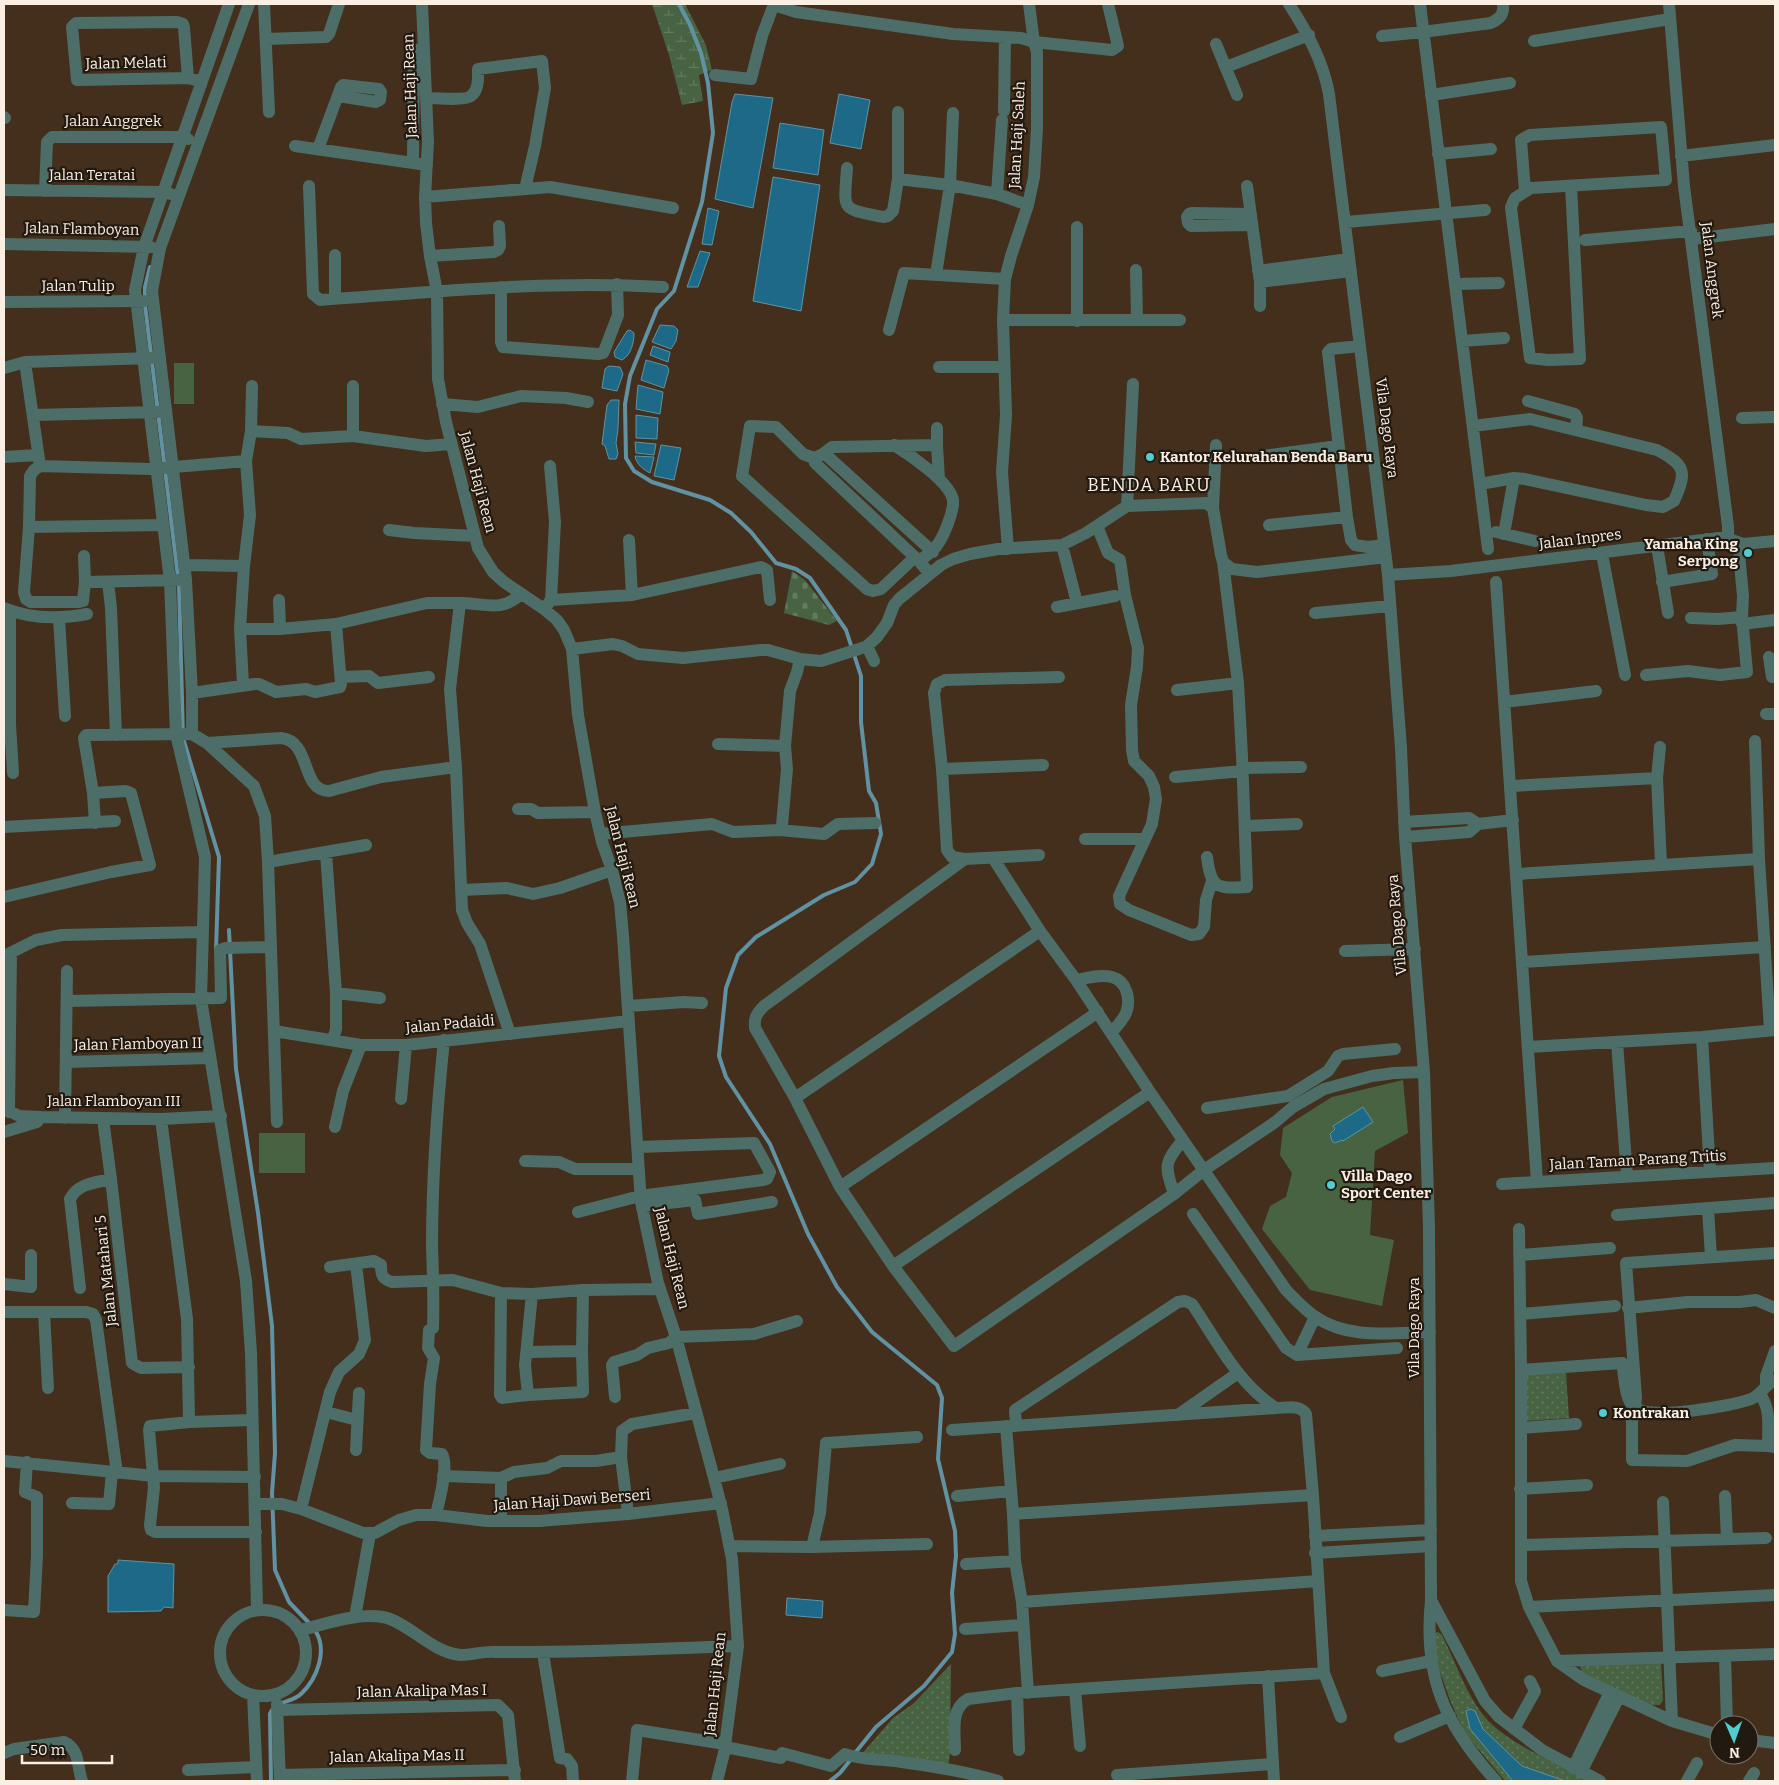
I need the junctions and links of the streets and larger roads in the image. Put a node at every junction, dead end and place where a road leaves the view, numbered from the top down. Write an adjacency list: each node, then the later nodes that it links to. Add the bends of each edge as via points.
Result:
1 (229, 4): 27 (street)
2 (249, 4): 36 (street)
3 (264, 4): 18 (street)
4 (339, 4): 18 (street, via 326,37)
5 (422, 4): 31 (street, Jalan Haji Rean)
6 (774, 4): 17 (street, via 796,12 953,34); 24 (street, via 751,78)
7 (1028, 4): 20 (street, Jalan Haji Saleh)
8 (1108, 4): 20 (street, via 1118,46 1112,50)
9 (1289, 4): 15 (street, Vila Dago Raya)
10 (1420, 4): 14 (street)
11 (1503, 4): 14 (street, via 1500,19 1492,23)
12 (1669, 4): 13 (street, Jalan Anggrek)
13 (1670, 19): 19 (street); 42 (street, Jalan Anggrek)
14 (1423, 32): 16 (street); 29 (street)
15 (1309, 35): 23 (street); 64 (street, Vila Dago Raya, via 1326,77)
16 (1382, 36)
17 (1005, 37): 20 (street); 57 (street)
18 (266, 39): 32 (street)
19 (1534, 41)
20 (1034, 42): 60 (street, Jalan Haji Saleh, via 1037,52 1037,128 1034,177)
21 (1216, 44): 23 (street)
22 (414, 49): 44 (street)
23 (1226, 67): 28 (street)
24 (715, 76)
25 (188, 78): 25 (street, Jalan Melati, via 77,80 72,27 76,23 178,22 184,28); 27 (street, Jalan Melati)
26 (1510, 84): 29 (street)
27 (201, 85): 35 (street)
28 (1237, 95)
29 (1431, 95): 43 (street)
30 (338, 96): 40 (street)
31 (427, 98): 45 (street, Jalan Haji Rean); 52 (street, via 466,98 472,95 478,85 478,69 542,61 545,88)
32 (269, 112)
33 (898, 112): 47 (street)
34 (953, 113): 48 (street)
35 (183, 137): 36 (street, Jalan Anggrek); 54 (street, Jalan Anggrek, via 52,137 47,142); 56 (street)
36 (198, 144): 58 (street)
37 (1775, 145): 42 (street)
38 (296, 146): 40 (street)
39 (1491, 149): 43 (street)
40 (318, 150): 44 (street)
41 (1663, 150): 42 (street); 51 (street, via 1666,180); 55 (street, via 1661,127 1530,135 1521,140)
42 (1680, 152): 68 (street, Jalan Anggrek)
43 (1438, 154): 63 (street)
44 (413, 162): 45 (street)
45 (427, 165): 59 (street, Jalan Haji Rean)
46 (847, 168): 47 (street, via 847,206 883,217 893,211)
47 (898, 179): 48 (street)
48 (950, 185): 57 (street); 76 (street)
49 (310, 186): 86 (street, via 313,294 320,300)
50 (1247, 186): 78 (street)
51 (1571, 186): 55 (street); 55 (street, via 1580,359 1530,358 1511,207 1515,198)
52 (525, 188): 59 (street); 61 (street, via 566,189)
53 (4, 190): 54 (street, Jalan Teratai)
54 (45, 191): 56 (street, Jalan Teratai)
55 (1525, 191)
56 (163, 192): 58 (street, Jalan Teratai); 71 (street)
57 (997, 194): 60 (street)
58 (179, 197): 72 (street)
59 (426, 197): 74 (street, Jalan Haji Rean)
60 (1028, 205): 79 (street, Jalan Haji Saleh)
61 (673, 208)
62 (1485, 210): 63 (street)
63 (1446, 214): 64 (street); 82 (street)
64 (1346, 222): 75 (street, Vila Dago Raya)
65 (499, 226): 74 (street, via 500,246 494,252)
66 (1077, 227): 93 (street)
67 (1775, 230): 68 (street)
68 (1691, 235): 69 (street); 147 (street, Jalan Anggrek, via 1728,526)
69 (1585, 240)
70 (4, 244): 71 (street, Jalan Flamboyan)
71 (144, 246): 72 (street, Jalan Flamboyan); 87 (street, via 136,282)
72 (160, 248): 87 (street, via 152,291)
73 (335, 255): 86 (street)
74 (430, 256): 85 (street, Jalan Haji Rean)
75 (1350, 265): 78 (street); 97 (street, Vila Dago Raya)
76 (937, 268)
77 (1136, 270): 91 (street)
78 (1259, 276): 89 (street)
79 (1005, 279): 90 (street, Jalan Haji Saleh); 94 (street, via 904,273)
80 (1499, 282): 82 (street)
81 (617, 284): 83 (street); 83 (street, via 618,315 605,349 598,354 503,347); 84 (street)
82 (1455, 284): 96 (street)
83 (501, 286): 85 (street)
84 (663, 287)
85 (443, 291): 86 (street); 107 (street, Jalan Haji Rean, via 438,379)
86 (335, 299)
87 (144, 301): 88 (street, Jalan Tulip); 98 (street)
88 (4, 302)
89 (1260, 306)
90 (1003, 320): 93 (street); 101 (street, Jalan Haji Saleh)
91 (1137, 320): 92 (street); 93 (street)
92 (1180, 320)
93 (1077, 321)
94 (889, 330)
95 (1504, 338): 96 (street)
96 (1462, 341): 113 (street)
97 (1360, 346): 122 (street, via 1328,352); 152 (street, Vila Dago Raya)
98 (151, 358): 99 (street); 108 (street)
99 (26, 362): 102 (street); 109 (street)
100 (939, 367): 101 (street)
101 (1004, 367): 150 (street, Jalan Haji Saleh, via 1006,415 1002,472)
102 (4, 368)
103 (1132, 384): 133 (street)
104 (252, 386): 116 (street)
105 (353, 386): 117 (street)
106 (588, 402): 107 (street, via 522,396 478,407)
107 (442, 404): 118 (street, Jalan Haji Rean)
108 (158, 412): 109 (street); 129 (street)
109 (33, 415): 126 (street)
110 (1775, 417): 111 (street)
111 (1742, 418)
112 (1530, 419): 113 (street); 115 (street); 115 (street, via 1528,394 1575,414)
113 (1473, 426): 132 (street)
114 (937, 428): 120 (street)
115 (1576, 430): 130 (street, via 1657,450 1668,456 1681,467 1683,475 1674,501 1663,507 1646,505)
116 (251, 431): 117 (street, via 288,433 301,440); 127 (street)
117 (353, 436): 118 (street, via 426,446)
118 (451, 444): 143 (street, Jalan Haji Rean)
119 (894, 445): 120 (street); 123 (street, via 832,447); 131 (street)
120 (937, 445): 131 (street)
121 (1216, 445): 134 (street)
122 (1338, 446): 124 (street); 135 (street)
123 (819, 456): 153 (street); 157 (street, via 815,463); 157 (street, via 803,454 776,427 750,426 742,476 873,592)
124 (1262, 456)
125 (4, 458): 126 (street)
126 (39, 460): 129 (street); 139 (street, via 30,476)
127 (246, 461): 129 (street); 160 (street, via 250,515)
128 (550, 466): 176 (street, via 555,522)
129 (165, 467): 136 (street); 159 (street)
130 (1514, 478): 132 (street); 142 (street)
131 (939, 479): 153 (street, via 953,500 941,542)
132 (1480, 484): 141 (street)
133 (1127, 506): 134 (street, via 1206,503); 138 (street)
134 (1214, 508): 158 (street)
135 (1347, 517): 137 (street); 152 (street, via 1355,545)
136 (164, 525): 139 (street); 163 (street)
137 (1269, 525)
138 (1097, 526): 149 (street); 239 (street, via 1108,553 1120,560 1138,648 1131,705 1132,750 1134,761 1149,776 1156,799 1152,824)
139 (29, 527): 173 (street, via 26,599 31,602)
140 (389, 530): 143 (street)
141 (1486, 530): 142 (street); 151 (street)
142 (1504, 534): 146 (street)
143 (475, 536): 168 (street, Jalan Haji Rean, via 478,548 493,572)
144 (1708, 539): 147 (street, Jalan Inpres); 155 (street, Jalan Inpres); 167 (street, via 1712,574)
145 (629, 540): 169 (street)
146 (1536, 541)
147 (1733, 541): 148 (street, Jalan Inpres); 184 (street, Jalan Anggrek, via 1743,596)
148 (1775, 541)
149 (1062, 545): 150 (street); 175 (street)
150 (1008, 548): 161 (street, via 953,559)
151 (1488, 549)
152 (1385, 551): 158 (street, via 1257,572 1232,569); 162 (street, Vila Dago Raya)
153 (932, 552): 157 (street)
154 (1658, 552): 167 (street)
155 (1602, 554): 162 (street, Jalan Inpres); 194 (street)
156 (84, 556): 164 (street)
157 (917, 559): 161 (street)
158 (1224, 562): 201 (street)
159 (184, 565): 160 (street); 163 (street)
160 (244, 566): 187 (street)
161 (930, 574): 190 (street, via 894,605 877,637)
162 (1388, 575): 177 (street, Vila Dago Raya)
163 (178, 580): 165 (street); 205 (street); 208 (street)
164 (85, 582): 165 (street); 173 (street, via 85,596)
165 (108, 582): 209 (street, via 112,608)
166 (1496, 582): 206 (street)
167 (1662, 582): 181 (street)
168 (521, 594): 174 (street, via 505,605 492,607); 176 (street, Jalan Haji Rean)
169 (632, 594): 172 (street, via 761,567 767,570); 176 (street)
170 (1115, 596): 175 (street)
171 (279, 600): 188 (street)
172 (770, 600)
173 (79, 602): 182 (street, via 84,614)
174 (460, 602): 186 (street, via 427,603); 216 (street, via 450,689)
175 (1077, 603): 178 (street)
176 (548, 604): 189 (street, Jalan Haji Rean)
177 (1390, 606): 180 (street); 229 (street, Vila Dago Raya)
178 (1057, 607)
179 (7, 609): 182 (street); 199 (street)
180 (1315, 613)
181 (1668, 613)
182 (59, 618): 207 (street)
183 (1691, 618): 184 (street)
184 (1742, 620): 185 (street); 195 (street, Jalan Anggrek, via 1747,672 1720,675 1688,671)
185 (1775, 620)
186 (336, 624): 188 (street); 200 (street)
187 (240, 629): 188 (street); 202 (street)
188 (280, 629)
189 (572, 649): 192 (street, via 614,644 638,654 683,658 768,650); 226 (street, Jalan Haji Rean, via 578,715)
190 (859, 649): 192 (street, via 821,661); 193 (street)
191 (1769, 657): 196 (street, via 1772,677)
192 (800, 659): 213 (street, via 790,691)
193 (874, 662)
194 (1625, 675)
195 (1646, 675)
196 (1775, 676)
197 (429, 677): 200 (street, via 378,683 369,676)
198 (1059, 677): 218 (street, via 945,680 937,684 934,693)
199 (7, 679): 220 (street)
200 (340, 682): 202 (street, via 315,692 306,689 276,692 259,684)
201 (1238, 683): 203 (street); 219 (street)
202 (243, 684): 205 (street)
203 (1178, 690)
204 (1596, 691): 206 (street)
205 (192, 693): 208 (street)
206 (1504, 702): 223 (street)
207 (65, 716)
208 (184, 734): 209 (street); 211 (street); 256 (street, via 205,857)
209 (116, 735): 224 (street, via 84,738)
210 (1755, 741): 247 (street)
211 (207, 743): 216 (street, via 290,739 297,744 316,787 329,792 381,777); 248 (street, via 254,786 265,816)
212 (718, 744): 213 (street)
213 (785, 746): 236 (street, via 786,769)
214 (1660, 747): 222 (street)
215 (1043, 765): 218 (street)
216 (456, 767): 253 (street)
217 (1301, 767): 219 (street)
218 (942, 769): 246 (street, via 947,850 952,856)
219 (1243, 770): 221 (street); 234 (street)
220 (14, 773)
221 (1175, 776)
222 (1657, 778): 223 (street); 249 (street)
223 (1511, 786): 227 (street)
224 (93, 793): 230 (street); 254 (street, via 131,793 150,865)
225 (518, 809): 226 (street, via 531,809 538,813)
226 (595, 812): 237 (street, Jalan Haji Rean)
227 (1513, 820): 233 (street); 251 (street)
228 (115, 821): 230 (street)
229 (1404, 822): 233 (street, via 1469,818); 238 (street, Vila Dago Raya)
230 (95, 823): 235 (street)
231 (875, 823): 236 (street, via 838,824 824,834)
232 (1297, 824): 234 (street)
233 (1478, 824): 238 (street, via 1469,832)
234 (1245, 826): 252 (street, via 1247,887 1229,888)
235 (4, 827)
236 (779, 830): 237 (street, via 734,832 712,824)
237 (600, 834): 250 (street, Jalan Haji Rean)
238 (1405, 837): 259 (street, Vila Dago Raya)
239 (1144, 839): 240 (street); 252 (street, via 1119,896 1120,904 1129,910 1191,935 1199,934 1204,927 1206,900)
240 (1085, 840)
241 (366, 845): 242 (street)
242 (326, 853): 248 (street); 265 (street)
243 (1039, 855): 245 (street)
244 (1207, 857): 252 (street)
245 (992, 858): 246 (street); 255 (street)
246 (965, 859): 289 (street, via 756,1014 755,1028)
247 (1759, 859): 249 (street); 258 (street)
248 (268, 862): 257 (street)
249 (1661, 864): 251 (street)
250 (612, 870): 253 (street, via 532,894 507,888); 270 (street, Jalan Haji Rean, via 624,936)
251 (1517, 874): 262 (street)
252 (1212, 881)
253 (461, 890): 276 (street, via 462,910 480,944)
254 (4, 896)
255 (1040, 931): 264 (street); 289 (street)
256 (203, 932): 261 (street, via 62,934 36,940); 267 (street)
257 (271, 947): 267 (street, via 219,951 221,998); 274 (street)
258 (1765, 947): 262 (street); 273 (street)
259 (1415, 949): 260 (street); 287 (street, Vila Dago Raya)
260 (1345, 951)
261 (8, 954): 293 (street)
262 (1523, 962): 283 (street)
263 (67, 971): 268 (street)
264 (1076, 980): 271 (street); 275 (street, via 1113,977 1125,987 1129,999 1126,1014)
265 (336, 993): 266 (street); 278 (street)
266 (380, 998)
267 (201, 999): 268 (street); 285 (street)
268 (67, 1001): 286 (street)
269 (702, 1003): 270 (street)
270 (628, 1006): 272 (street, Jalan Haji Rean)
271 (1098, 1012): 275 (street); 313 (street)
272 (630, 1021): 276 (street, Jalan Padaidi); 303 (street, Jalan Haji Rean)
273 (1772, 1030): 277 (street)
274 (274, 1031): 278 (street, Jalan Padaidi); 299 (street)
275 (1112, 1032): 288 (street)
276 (510, 1034): 279 (street, Jalan Padaidi)
277 (1702, 1037): 280 (street); 308 (street)
278 (333, 1040): 281 (street, Jalan Padaidi)
279 (444, 1040): 282 (street, Jalan Padaidi); 331 (street, via 434,1185)
280 (1617, 1042): 283 (street); 309 (street)
281 (362, 1045): 282 (street, Jalan Padaidi); 300 (street, via 343,1091)
282 (406, 1045): 290 (street)
283 (1528, 1047): 311 (street)
284 (1395, 1049): 291 (street, via 1338,1056 1328,1071)
285 (210, 1058): 286 (street, Jalan Flamboyan II); 294 (street)
286 (66, 1062): 296 (street)
287 (1424, 1072): 291 (street, via 1354,1080); 345 (street, Vila Dago Raya)
288 (1150, 1092): 302 (street); 329 (street)
289 (795, 1098): 313 (street)
290 (401, 1099)
291 (1291, 1101): 292 (street); 307 (street, via 1274,1123)
292 (1207, 1108)
293 (6, 1110): 295 (street, Jalan Flamboyan III, via 19,1116)
294 (221, 1116): 298 (street, Jalan Flamboyan III); 365 (street, via 246,1281 252,1353)
295 (41, 1117): 296 (street, Jalan Flamboyan III); 301 (street, via 37,1122)
296 (65, 1118): 297 (street, Jalan Flamboyan III)
297 (102, 1119): 298 (street, Jalan Flamboyan III); 310 (street, Jalan Matahari 5)
298 (161, 1119): 352 (street, via 187,1319)
299 (277, 1122)
300 (335, 1127)
301 (4, 1132)
302 (1184, 1140): 307 (street); 314 (street, via 1170,1158 1167,1168)
303 (638, 1147): 306 (street, Jalan Haji Rean); 315 (street, via 754,1143 770,1172 763,1180)
304 (525, 1161): 306 (street, via 558,1162 575,1170)
305 (1775, 1168): 308 (street, Jalan Taman Parang Tritis)
306 (639, 1169): 315 (street, Jalan Haji Rean)
307 (1204, 1170): 314 (street); 343 (street, via 1286,1290)
308 (1710, 1172): 309 (street, Jalan Taman Parang Tritis)
309 (1627, 1176): 311 (street, Jalan Taman Parang Tritis)
310 (111, 1178): 333 (street, via 79,1187 70,1199); 352 (street, Jalan Matahari 5, via 132,1363 141,1368)
311 (1538, 1182): 312 (street, Jalan Taman Parang Tritis)
312 (1502, 1184)
313 (840, 1186): 329 (street)
314 (1174, 1194): 329 (street, via 954,1346)
315 (641, 1201): 316 (street, via 696,1200 698,1214); 319 (street); 334 (street, Jalan Haji Rean)
316 (772, 1202)
317 (1775, 1203): 318 (street)
318 (1708, 1208): 321 (street); 327 (street)
319 (578, 1212)
320 (1193, 1214): 351 (street, via 1286,1348)
321 (1617, 1215)
322 (1519, 1230): 326 (street)
323 (1610, 1248): 326 (street)
324 (1775, 1253): 327 (street)
325 (32, 1255): 332 (street, via 31,1287)
326 (1520, 1255): 342 (street)
327 (1711, 1257): 338 (street, via 1626,1263)
328 (356, 1264): 330 (street); 331 (street, via 374,1261 381,1265 385,1280 392,1282); 362 (street, via 365,1340 359,1354 340,1372 330,1392)
329 (893, 1266)
330 (330, 1267)
331 (434, 1281): 336 (street, via 453,1280); 381 (street, via 433,1328 429,1330 428,1348 434,1358 426,1450 444,1457)
332 (4, 1284)
333 (80, 1288)
334 (660, 1289): 335 (street); 346 (street, Jalan Haji Rean)
335 (583, 1290): 337 (street); 348 (street)
336 (501, 1293): 337 (street); 358 (street, via 500,1398)
337 (532, 1294): 350 (street)
338 (1622, 1307): 339 (street, via 1756,1300); 342 (street); 361 (street)
339 (1775, 1308)
340 (4, 1312): 341 (street)
341 (44, 1312): 356 (street); 379 (street, via 86,1312 96,1320)
342 (1520, 1314): 353 (street)
343 (1315, 1317): 345 (street, via 1347,1331); 351 (street)
344 (797, 1321): 346 (street, via 754,1334)
345 (1430, 1332): 400 (street, Vila Dago Raya)
346 (676, 1337): 359 (street, via 669,1344 648,1348 614,1362); 363 (street, Jalan Haji Rean)
347 (1397, 1348): 351 (street)
348 (582, 1351): 350 (street); 358 (street, via 583,1392)
349 (1775, 1351): 355 (street, via 1766,1376)
350 (527, 1352): 358 (street)
351 (1297, 1355)
352 (189, 1366): 367 (street)
353 (1521, 1370): 361 (street, via 1622,1363 1629,1398); 370 (street)
354 (1238, 1373): 360 (street, via 1263,1400); 364 (street); 369 (street, via 1192,1304 1178,1302 1014,1410)
355 (1767, 1387): 361 (street, via 1745,1401 1695,1410 1649,1413); 373 (street)
356 (48, 1388)
357 (359, 1394): 366 (street)
358 (528, 1395)
359 (615, 1397)
360 (1276, 1408): 364 (street); 388 (street, via 1298,1407 1306,1414)
361 (1636, 1409): 373 (street, via 1632,1421 1632,1460 1687,1461 1735,1445)
362 (326, 1412): 366 (street); 395 (street)
363 (696, 1413): 375 (street, via 628,1426 622,1431); 384 (street, Jalan Haji Rean)
364 (1177, 1416): 369 (street)
365 (252, 1420): 367 (street); 382 (street)
366 (357, 1420): 374 (street)
367 (189, 1422): 380 (street, via 150,1426)
368 (1576, 1424): 370 (street)
369 (1011, 1426): 371 (street); 387 (street)
370 (1521, 1428): 386 (street)
371 (952, 1430)
372 (917, 1437): 411 (street, via 826,1443 820,1514)
373 (1771, 1446)
374 (356, 1450)
375 (621, 1458): 383 (street, via 562,1461 547,1468 514,1472); 396 (street)
376 (4, 1461): 377 (street)
377 (27, 1462): 379 (street); 421 (street, via 25,1492 37,1498 34,1612)
378 (780, 1464): 384 (street)
379 (115, 1472): 380 (street); 392 (street, via 109,1504)
380 (154, 1476): 382 (street); 401 (street, via 150,1530)
381 (443, 1476): 383 (street); 398 (street)
382 (255, 1477): 393 (street)
383 (501, 1478): 399 (street)
384 (714, 1478): 394 (street, Jalan Haji Rean)
385 (1587, 1485): 386 (street)
386 (1520, 1489): 408 (street)
387 (1011, 1491): 389 (street); 397 (street)
388 (1313, 1495): 397 (street); 403 (street)
389 (957, 1496)
390 (1725, 1496): 405 (street)
391 (1662, 1502): 406 (street)
392 (72, 1503)
393 (261, 1504): 395 (street, via 282,1504); 401 (street)
394 (721, 1504): 396 (street, Jalan Haji Dawi Berseri); 409 (street, Jalan Haji Rean)
395 (301, 1509): 402 (street)
396 (628, 1514): 399 (street, Jalan Haji Dawi Berseri, via 563,1520)
397 (1014, 1514): 413 (street)
398 (436, 1515): 399 (street, Jalan Haji Dawi Berseri); 402 (street, Jalan Haji Dawi Berseri, via 416,1515)
399 (501, 1520)
400 (1431, 1530): 403 (street); 410 (street, Vila Dago Raya)
401 (256, 1532): 422 (street)
402 (370, 1534): 423 (street)
403 (1315, 1536): 412 (street)
404 (1766, 1538): 405 (street)
405 (1727, 1539): 406 (street)
406 (1664, 1541): 408 (street); 418 (street)
407 (927, 1544): 411 (street)
408 (1521, 1545): 420 (street, via 1521,1581)
409 (730, 1546): 411 (street); 427 (street, Jalan Haji Rean)
410 (1431, 1546): 412 (street); 417 (street, Vila Dago Raya)
411 (812, 1547)
412 (1316, 1553): 415 (street)
413 (1014, 1561): 414 (street); 419 (street)
414 (966, 1564)
415 (1318, 1581): 419 (street); 435 (street)
416 (1775, 1595): 418 (street)
417 (1431, 1600): 433 (street); 448 (street, Vila Dago Raya, via 1485,1701)
418 (1666, 1601): 420 (street); 431 (street)
419 (1022, 1602): 424 (street)
420 (1529, 1607): 432 (street)
421 (4, 1610)
422 (257, 1610): 425 (street, via 274,1610); 442 (street, via 241,1616 228,1627 221,1642 220,1660 226,1676 238,1688)
423 (354, 1617): 425 (street); 428 (street, via 389,1619 443,1650 461,1655)
424 (1024, 1625): 426 (street); 439 (street)
425 (307, 1628): 440 (street, via 306,1660 301,1675 291,1687)
426 (965, 1629)
427 (738, 1646): 428 (street); 453 (street, Jalan Haji Rean)
428 (543, 1652): 468 (street, via 560,1758 572,1766)
429 (1775, 1654): 430 (street)
430 (1726, 1656): 431 (street); 444 (street)
431 (1669, 1658): 432 (street); 447 (street)
432 (1557, 1661): 441 (street, via 1584,1680)
433 (1431, 1662): 434 (street); 445 (street, via 1438,1693)
434 (1382, 1671)
435 (1324, 1673): 436 (street); 446 (street)
436 (1268, 1676): 438 (street); 459 (street)
437 (1530, 1681): 448 (street, via 1535,1691)
438 (1075, 1690): 439 (street); 454 (street)
439 (1022, 1693): 455 (street, via 963,1702 956,1713); 456 (street)
440 (277, 1694): 442 (street); 443 (street)
441 (1615, 1694): 447 (street); 462 (street)
442 (253, 1695): 460 (street)
443 (278, 1710): 464 (street, Jalan Akalipa Mas I, via 498,1705 508,1715); 465 (street)
444 (1727, 1715)
445 (1450, 1716): 450 (street); 473 (street, via 1459,1734)
446 (1341, 1717)
447 (1672, 1721): 449 (street)
448 (1514, 1729): 462 (street, Vila Dago Raya)
449 (1709, 1732)
450 (1400, 1737)
451 (1759, 1741): 452 (street)
452 (1775, 1743)
453 (725, 1746): 469 (street, via 637,1730); 470 (street, Jalan Haji Rean); 471 (street, via 781,1758 782,1753 831,1766 851,1756 978,1775)
454 (1080, 1746)
455 (955, 1750)
456 (1019, 1750)
457 (4, 1753): 466 (street, via 64,1742 75,1750)
458 (1697, 1763): 475 (street)
459 (1273, 1764): 463 (street); 472 (street)
460 (256, 1767): 461 (street); 467 (street)
461 (188, 1770)
462 (1577, 1770): 474 (street, Vila Dago Raya)
463 (1117, 1774)
464 (515, 1775): 465 (street, Jalan Akalipa Mas II)
465 (280, 1778)
466 (82, 1781)
467 (257, 1781)
468 (573, 1781)
469 (632, 1781)
470 (717, 1781)
471 (998, 1781)
472 (1274, 1781)
473 (1495, 1781)
474 (1600, 1781)
475 (1687, 1781)

